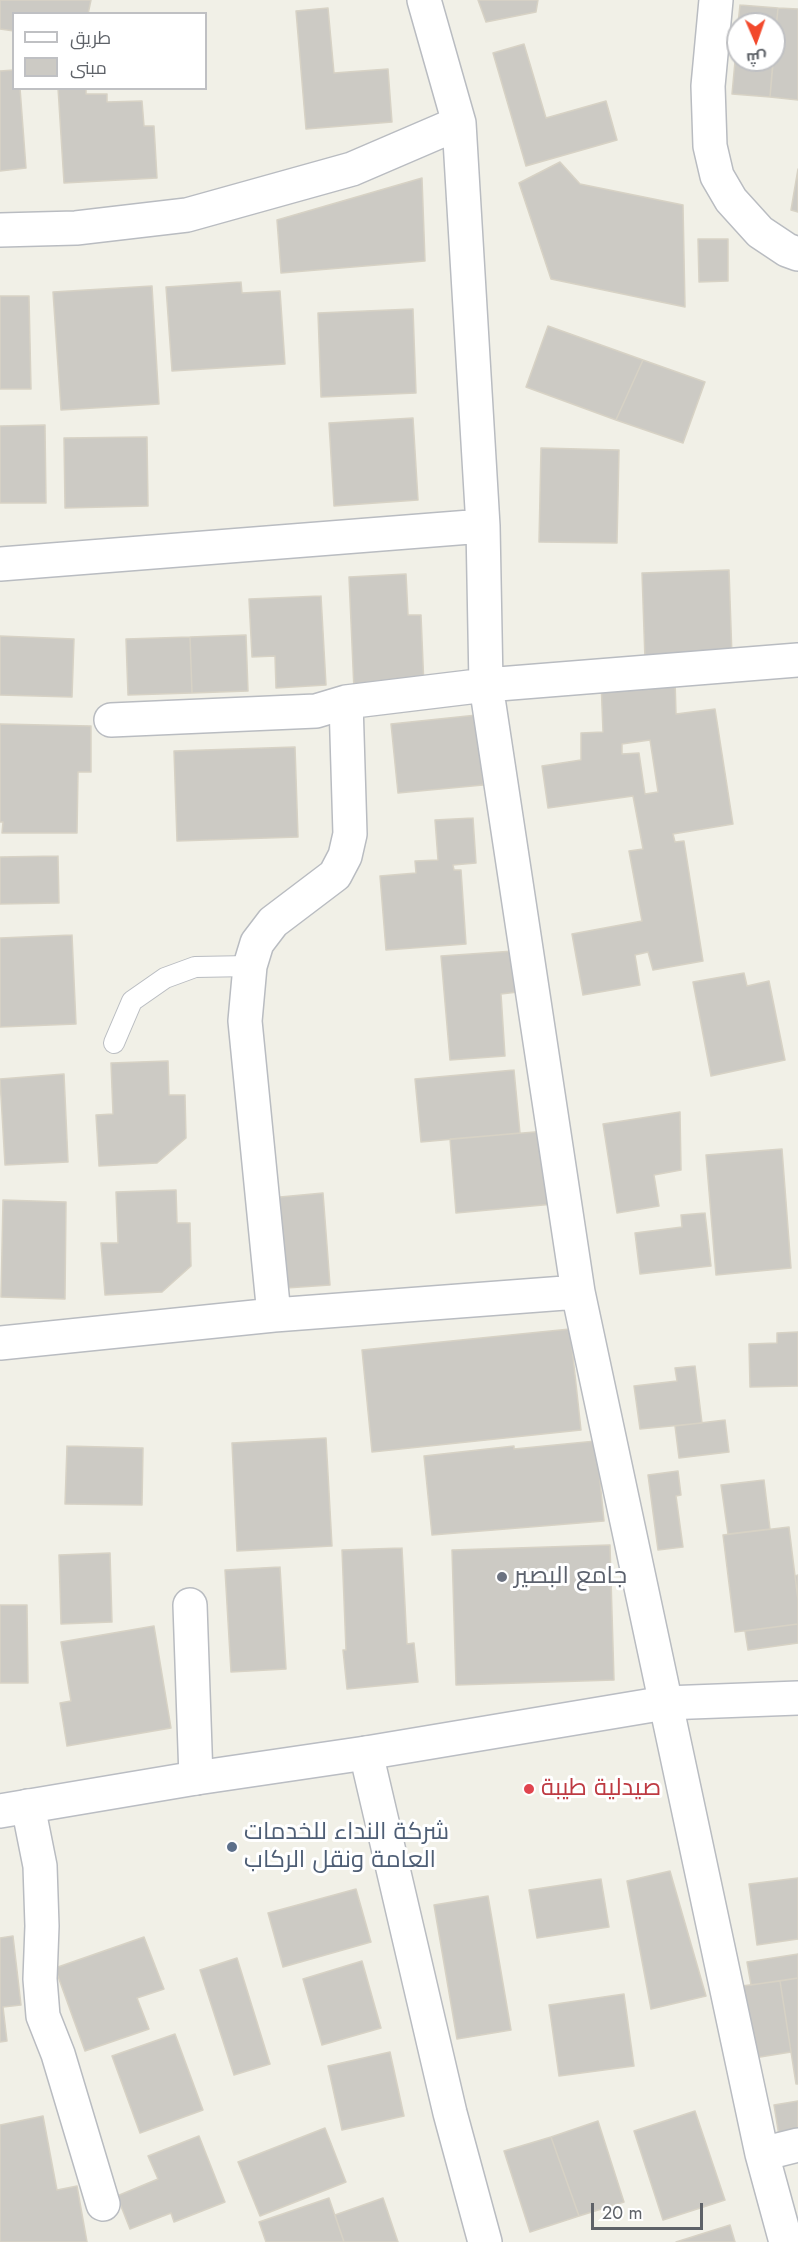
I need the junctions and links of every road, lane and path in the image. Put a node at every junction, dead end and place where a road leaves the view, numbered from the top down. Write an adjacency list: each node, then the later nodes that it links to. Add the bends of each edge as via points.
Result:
1 (424, 0): 3 (street)
2 (716, 0): 5 (street, via 708,86 710,146 717,176 731,200 760,232)
3 (459, 123): 4 (street, via 351,170 187,215 76,228); 6 (street)
4 (0, 230)
5 (798, 254)
6 (483, 526): 7 (street); 9 (street)
7 (0, 564)
8 (798, 660): 9 (street)
9 (486, 685): 10 (street); 14 (street)
10 (346, 702): 11 (street, via 316,711); 12 (street, via 350,834 345,856 334,875 273,922 257,943)
11 (111, 720)
12 (250, 966): 13 (lane, via 195,967 165,978 132,1001); 15 (street, via 245,1021)
13 (114, 1043)
14 (578, 1292): 15 (street); 19 (street)
15 (274, 1315): 16 (street)
16 (0, 1343)
17 (190, 1605): 21 (street)
18 (798, 1698): 19 (street)
19 (665, 1703): 20 (street); 24 (street)
20 (366, 1753): 21 (street); 26 (street, via 450,2113)
21 (196, 1778): 22 (street)
22 (14, 1809): 25 (street, via 40,1866 43,2016)
23 (798, 2145): 24 (street)
24 (762, 2154): 27 (street)
25 (103, 2204)
26 (485, 2242)
27 (786, 2242)

